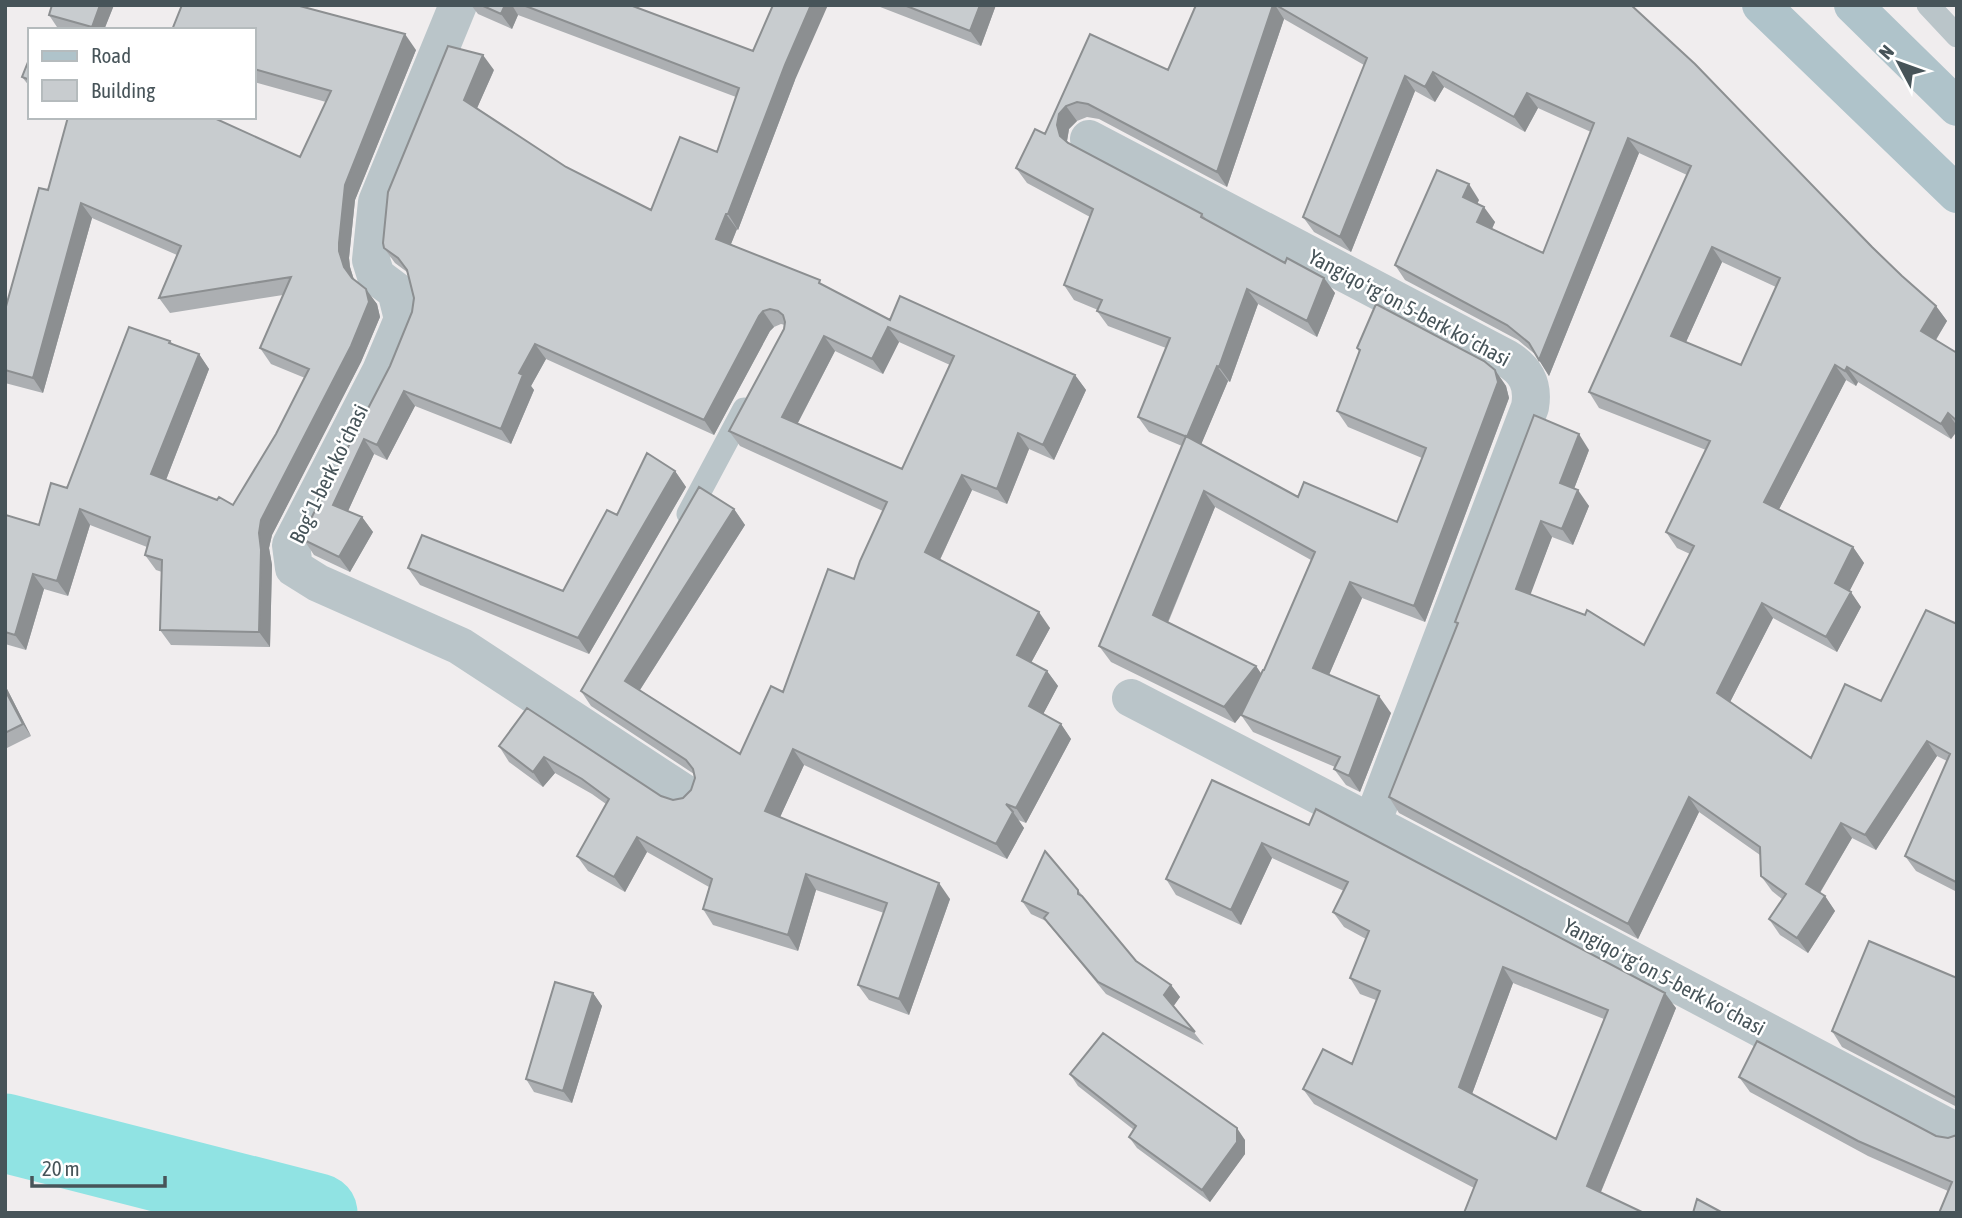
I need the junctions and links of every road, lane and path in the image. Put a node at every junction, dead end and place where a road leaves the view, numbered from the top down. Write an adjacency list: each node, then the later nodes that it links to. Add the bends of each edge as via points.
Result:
1 (458, 5): 12 (street, Bogʻ 1-berk koʻchasi, via 377,202 371,260 376,276 396,291 403,319 291,545 294,568 460,646 572,710)
2 (1761, 5): 8 (main road)
3 (1853, 5): 6 (main road)
4 (1928, 5): 5 (lane)
5 (1957, 36)
6 (1957, 107)
7 (1089, 139): 13 (street, Yangiqoʻrgʻon 5-berk koʻchasi, via 1506,358 1524,371 1529,382 1530,407)
8 (1957, 194)
9 (757, 385): 10 (lane)
10 (674, 538)
11 (1131, 698): 13 (street, Yangiqoʻrgʻon 5-berk koʻchasi)
12 (684, 793)
13 (1372, 822): 14 (street, Yangiqoʻrgʻon 5-berk koʻchasi)
14 (1957, 1132)

